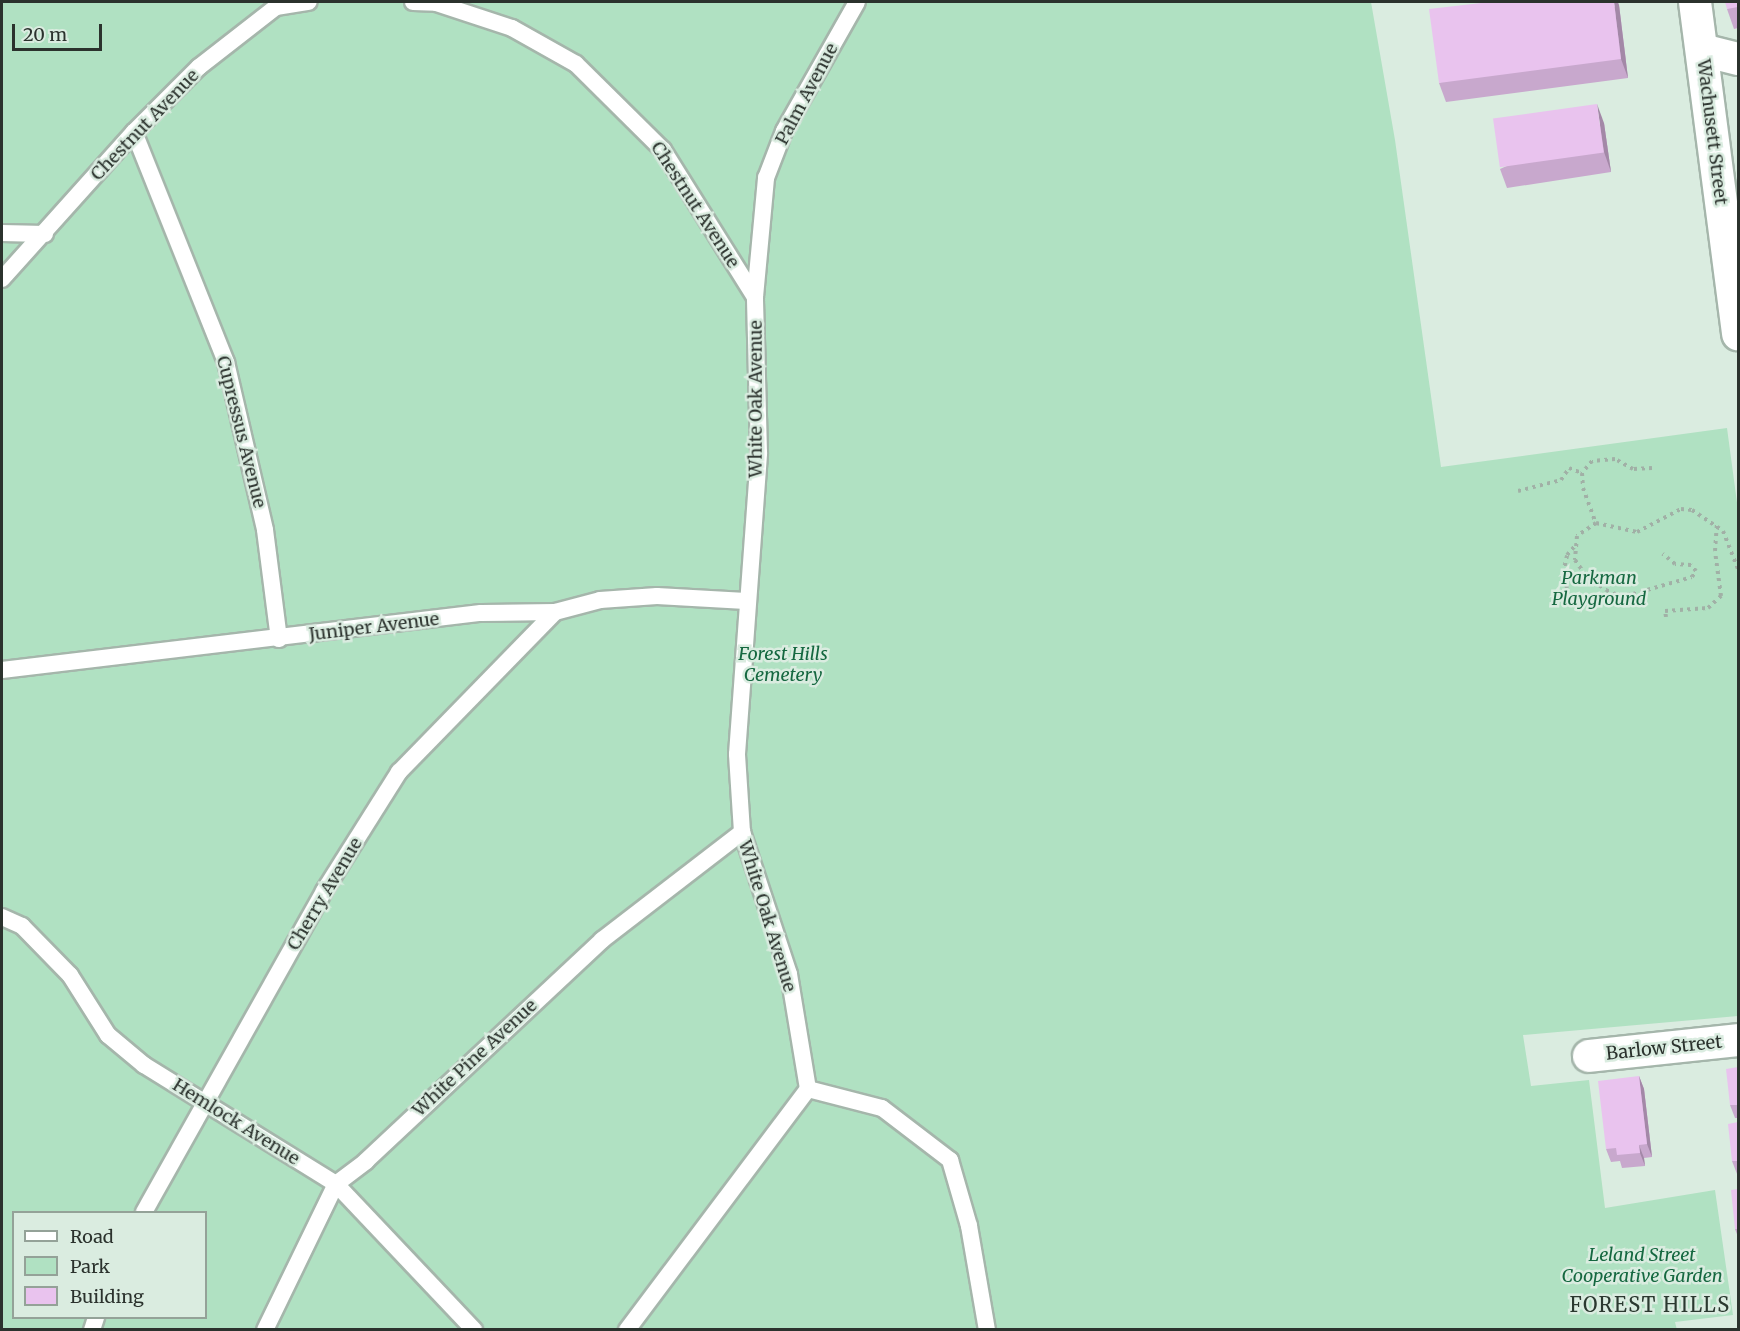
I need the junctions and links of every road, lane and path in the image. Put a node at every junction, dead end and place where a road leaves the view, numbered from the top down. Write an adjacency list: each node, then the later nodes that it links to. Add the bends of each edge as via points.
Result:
1 (309, 2): 7 (lane, Chestnut Avenue, via 276,7 199,67)
2 (413, 2): 11 (lane, Chestnut Avenue, via 436,3 512,28 576,64 663,150)
3 (857, 2): 11 (lane, Palm Avenue, via 784,131 766,178)
4 (1695, 2): 5 (street, Wachusett Street)
5 (1702, 50): 6 (street); 12 (street, Wachusett Street)
6 (1738, 59)
7 (134, 132): 9 (lane, Chestnut Avenue); 25 (lane, Cupressus Avenue, via 226,362 265,530)
8 (2, 233): 9 (lane)
9 (45, 234): 10 (lane, Chestnut Avenue)
10 (2, 279)
11 (754, 297): 22 (lane, White Oak Avenue, via 759,453)
12 (1738, 334)
13 (1652, 468): 14 (path, via 1633,469 1605,458 1592,461)
14 (1582, 473): 15 (path, via 1569,468 1561,480); 16 (path, via 1586,500)
15 (1518, 491)
16 (1596, 523): 17 (path, via 1637,532 1681,509 1707,516); 18 (path, via 1577,536)
17 (1717, 525): 20 (path, via 1728,539); 24 (path, via 1715,551 1721,596 1708,608 1665,611)
18 (1574, 547): 19 (path, via 1575,560 1587,577 1620,596 1669,587 1692,577 1696,571 1691,566 1675,564); 21 (path, via 1567,555 1563,573)
19 (1663, 554)
20 (1738, 569)
21 (1567, 588)
22 (746, 601): 23 (lane, Juniper Avenue, via 657,596 600,600); 27 (lane, White Oak Avenue, via 737,754)
23 (555, 612): 25 (lane, Juniper Avenue, via 481,614); 32 (lane, Cherry Avenue, via 399,772 324,891)
24 (1666, 617)
25 (279, 639): 26 (lane, Juniper Avenue)
26 (2, 670)
27 (742, 832): 31 (lane, White Oak Avenue, via 789,974); 33 (lane, White Pine Avenue, via 602,940 366,1161)
28 (2, 917): 32 (lane, Hemlock Avenue, via 22,926 70,975 108,1035 144,1065)
29 (1738, 1040): 30 (street, Barlow Street)
30 (1589, 1056)
31 (808, 1089): 37 (lane); 38 (lane, via 882,1108 950,1160 969,1226)
32 (208, 1104): 33 (lane, Hemlock Avenue); 34 (lane, Cherry Avenue)
33 (336, 1184): 35 (lane, White Pine Avenue); 36 (lane, Hemlock Avenue)
34 (145, 1211)
35 (265, 1329)
36 (474, 1329)
37 (627, 1329)
38 (987, 1329)

